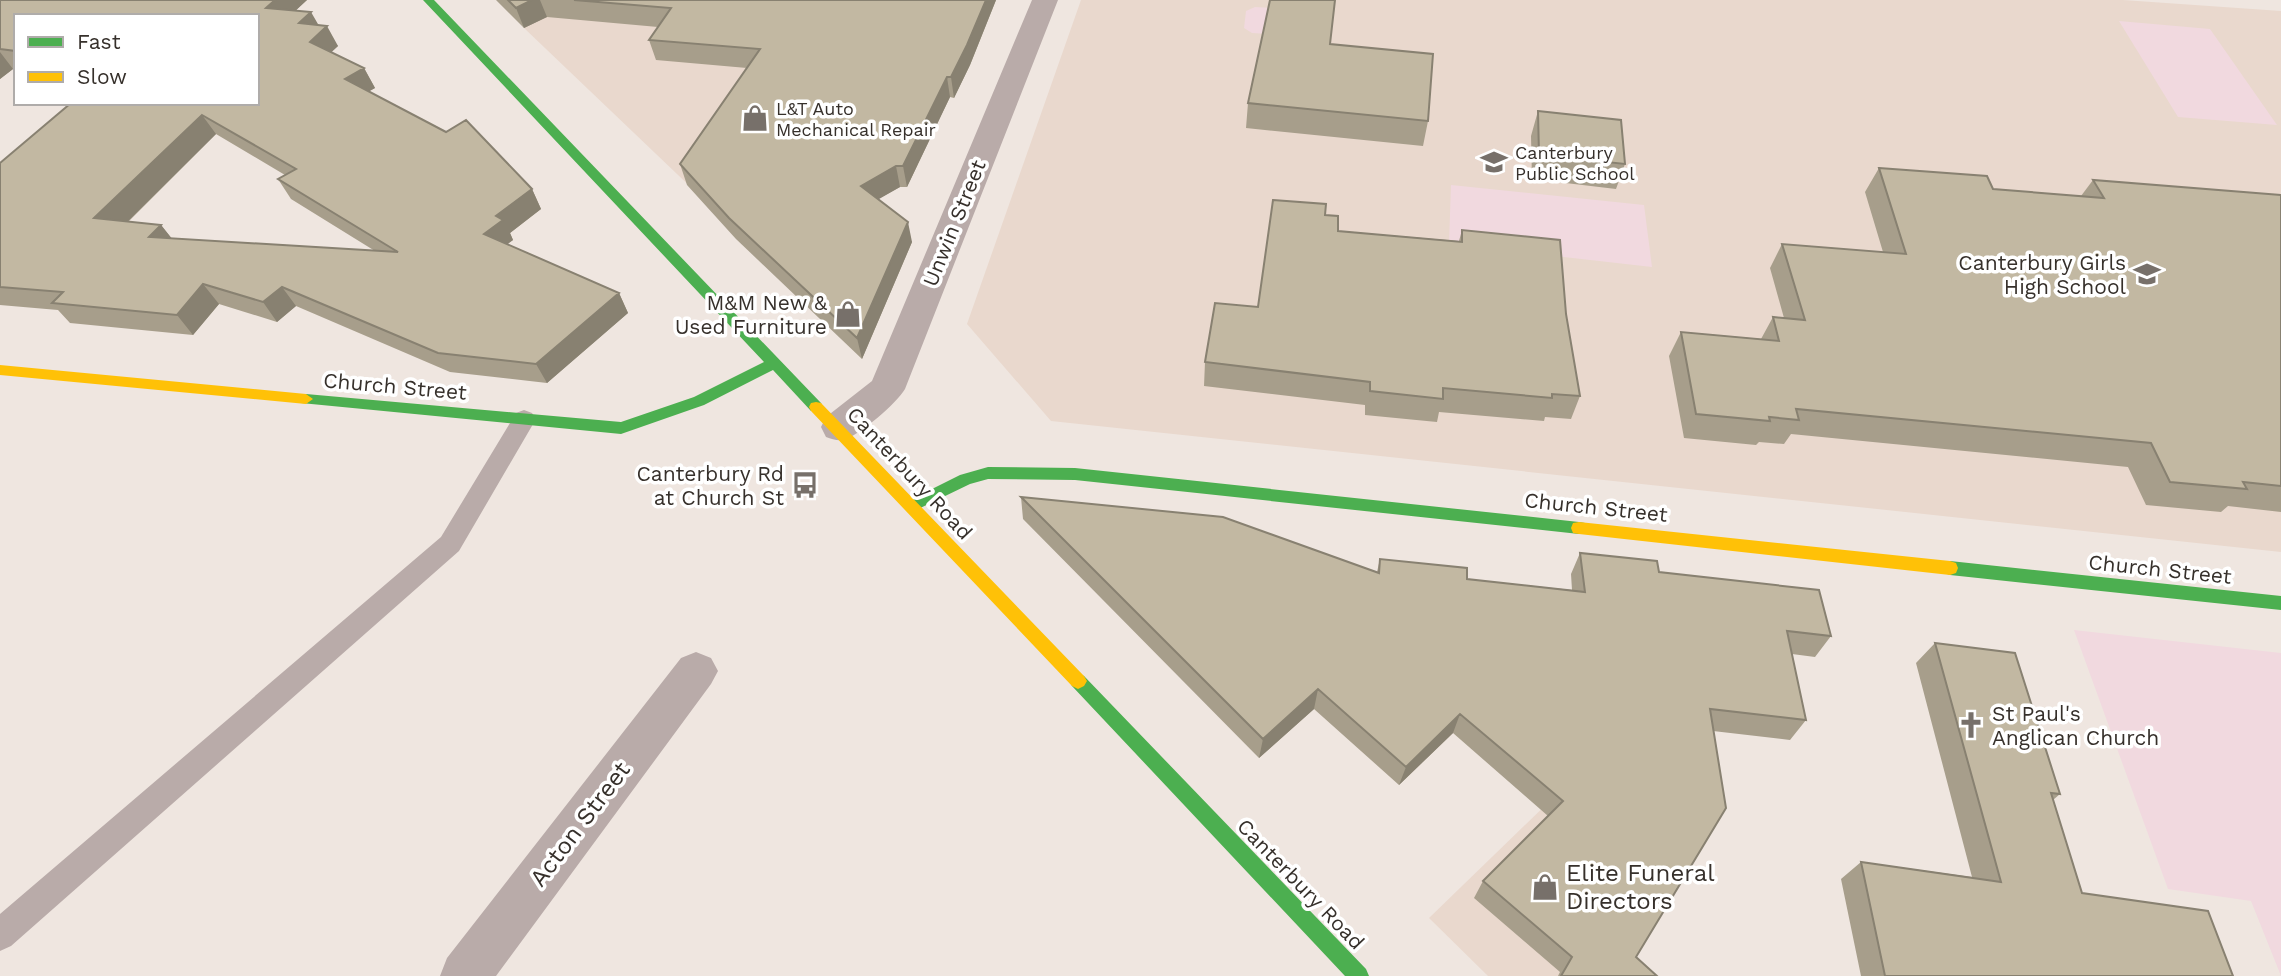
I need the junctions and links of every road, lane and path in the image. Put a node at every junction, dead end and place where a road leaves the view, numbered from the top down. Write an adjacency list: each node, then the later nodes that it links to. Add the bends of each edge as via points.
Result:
1 (428, 0): 3 (main road, Canterbury Road)
2 (1045, 0): 6 (street, Unwin Street, via 887,389)
3 (773, 364): 5 (main road, Church Street, via 702,402 621,428); 6 (main road, Canterbury Road)
4 (0, 370): 5 (main road, Church Street)
5 (524, 419): 10 (lane, via 450,544)
6 (839, 427): 7 (main road, Canterbury Road)
7 (912, 506): 8 (main road, Church Street, via 988,473 1074,474); 12 (main road, Canterbury Road)
8 (2281, 603)
9 (696, 671): 11 (street, Acton Street)
10 (0, 935)
11 (465, 976)
12 (1359, 976)

